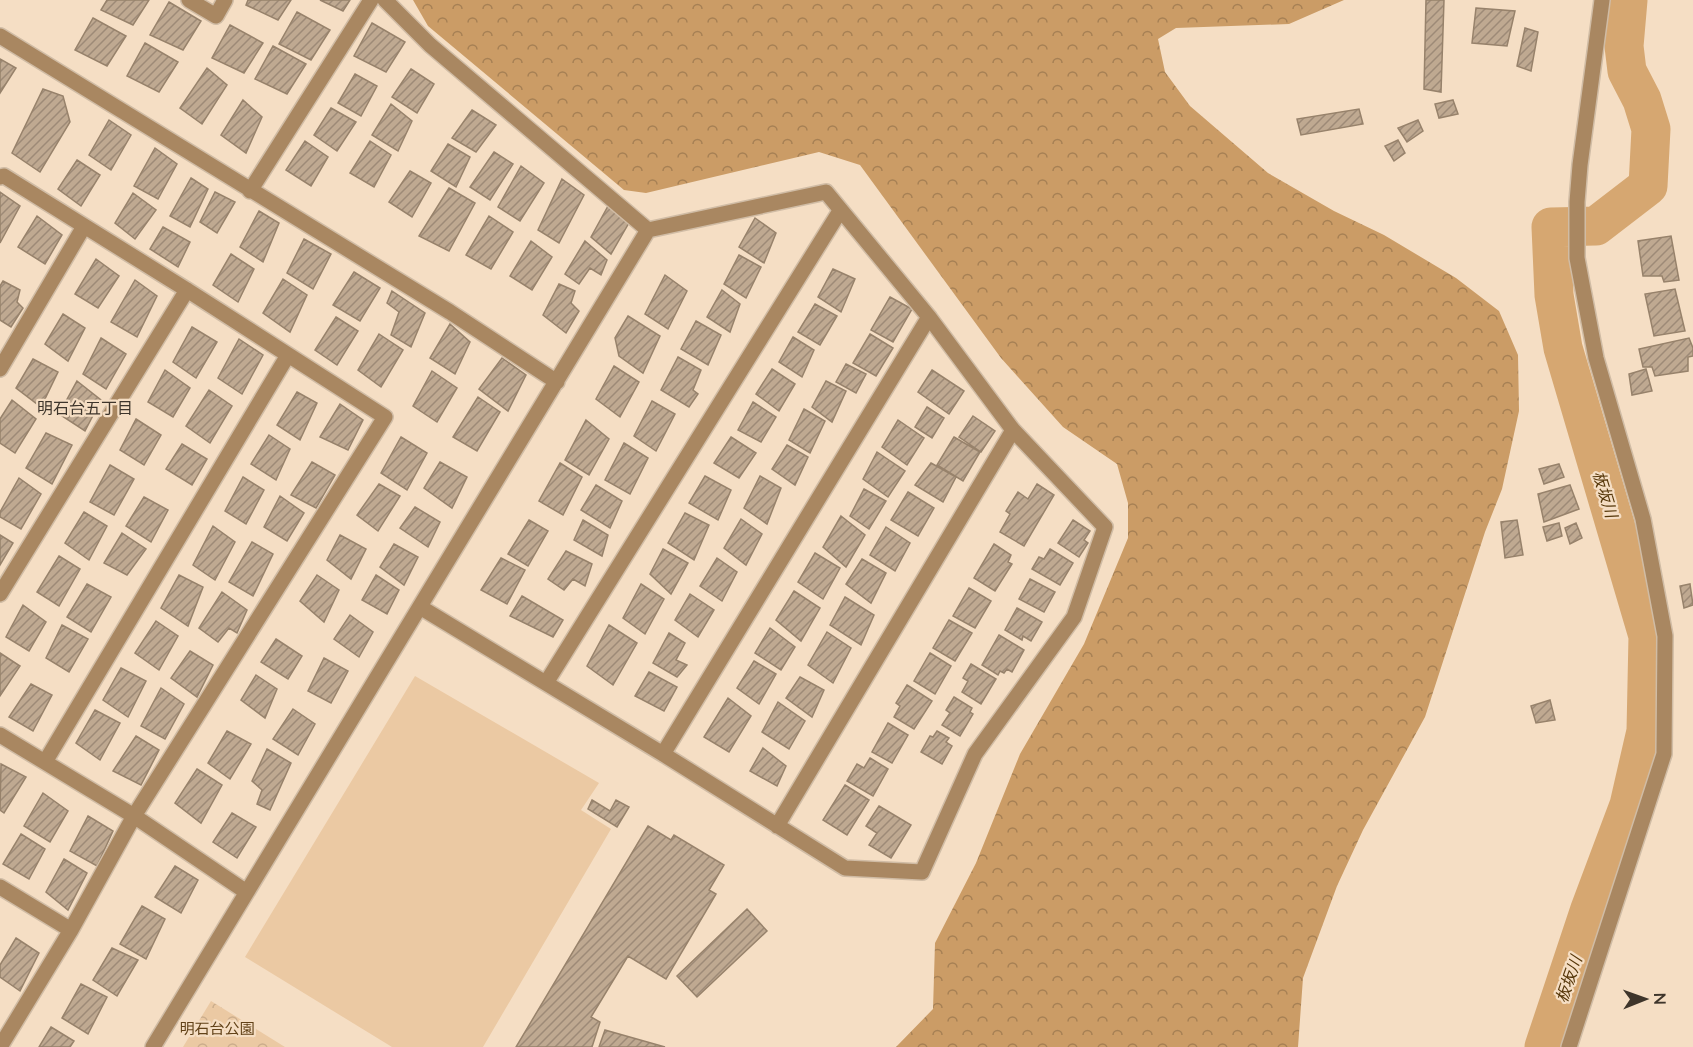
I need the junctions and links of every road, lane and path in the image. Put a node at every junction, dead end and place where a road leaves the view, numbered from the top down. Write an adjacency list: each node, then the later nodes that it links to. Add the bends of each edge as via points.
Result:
1 (189, 0): 2 (street, via 216,16)
2 (225, 0)
3 (371, 0): 8 (street)
4 (385, 0): 11 (street, via 430,45)
5 (1602, 0): 31 (street, via 1580,165 1577,258 1596,358 1643,519 1665,636 1664,754)
6 (0, 36): 8 (street)
7 (0, 177): 10 (street)
8 (250, 191): 16 (street)
9 (840, 211): 11 (street, via 825,192); 13 (street); 20 (street)
10 (83, 228): 12 (street); 15 (street)
11 (648, 231): 16 (street)
12 (187, 290): 14 (street); 18 (street)
13 (929, 317): 17 (street); 22 (street)
14 (288, 355): 23 (street); 24 (street, via 386,417)
15 (0, 369)
16 (557, 382): 19 (street)
17 (1013, 430): 25 (street); 25 (street, via 1105,527 1074,616 975,754 922,872 845,868)
18 (0, 594)
19 (420, 607): 20 (street); 27 (street)
20 (546, 683): 22 (street)
21 (0, 735): 23 (street)
22 (663, 754): 25 (street)
23 (45, 762): 24 (street)
24 (134, 816): 27 (street); 28 (street)
25 (777, 826)
26 (0, 887): 28 (street)
27 (245, 891): 30 (street)
28 (71, 930): 29 (street)
29 (0, 1047)
30 (153, 1047)
31 (1569, 1047)

